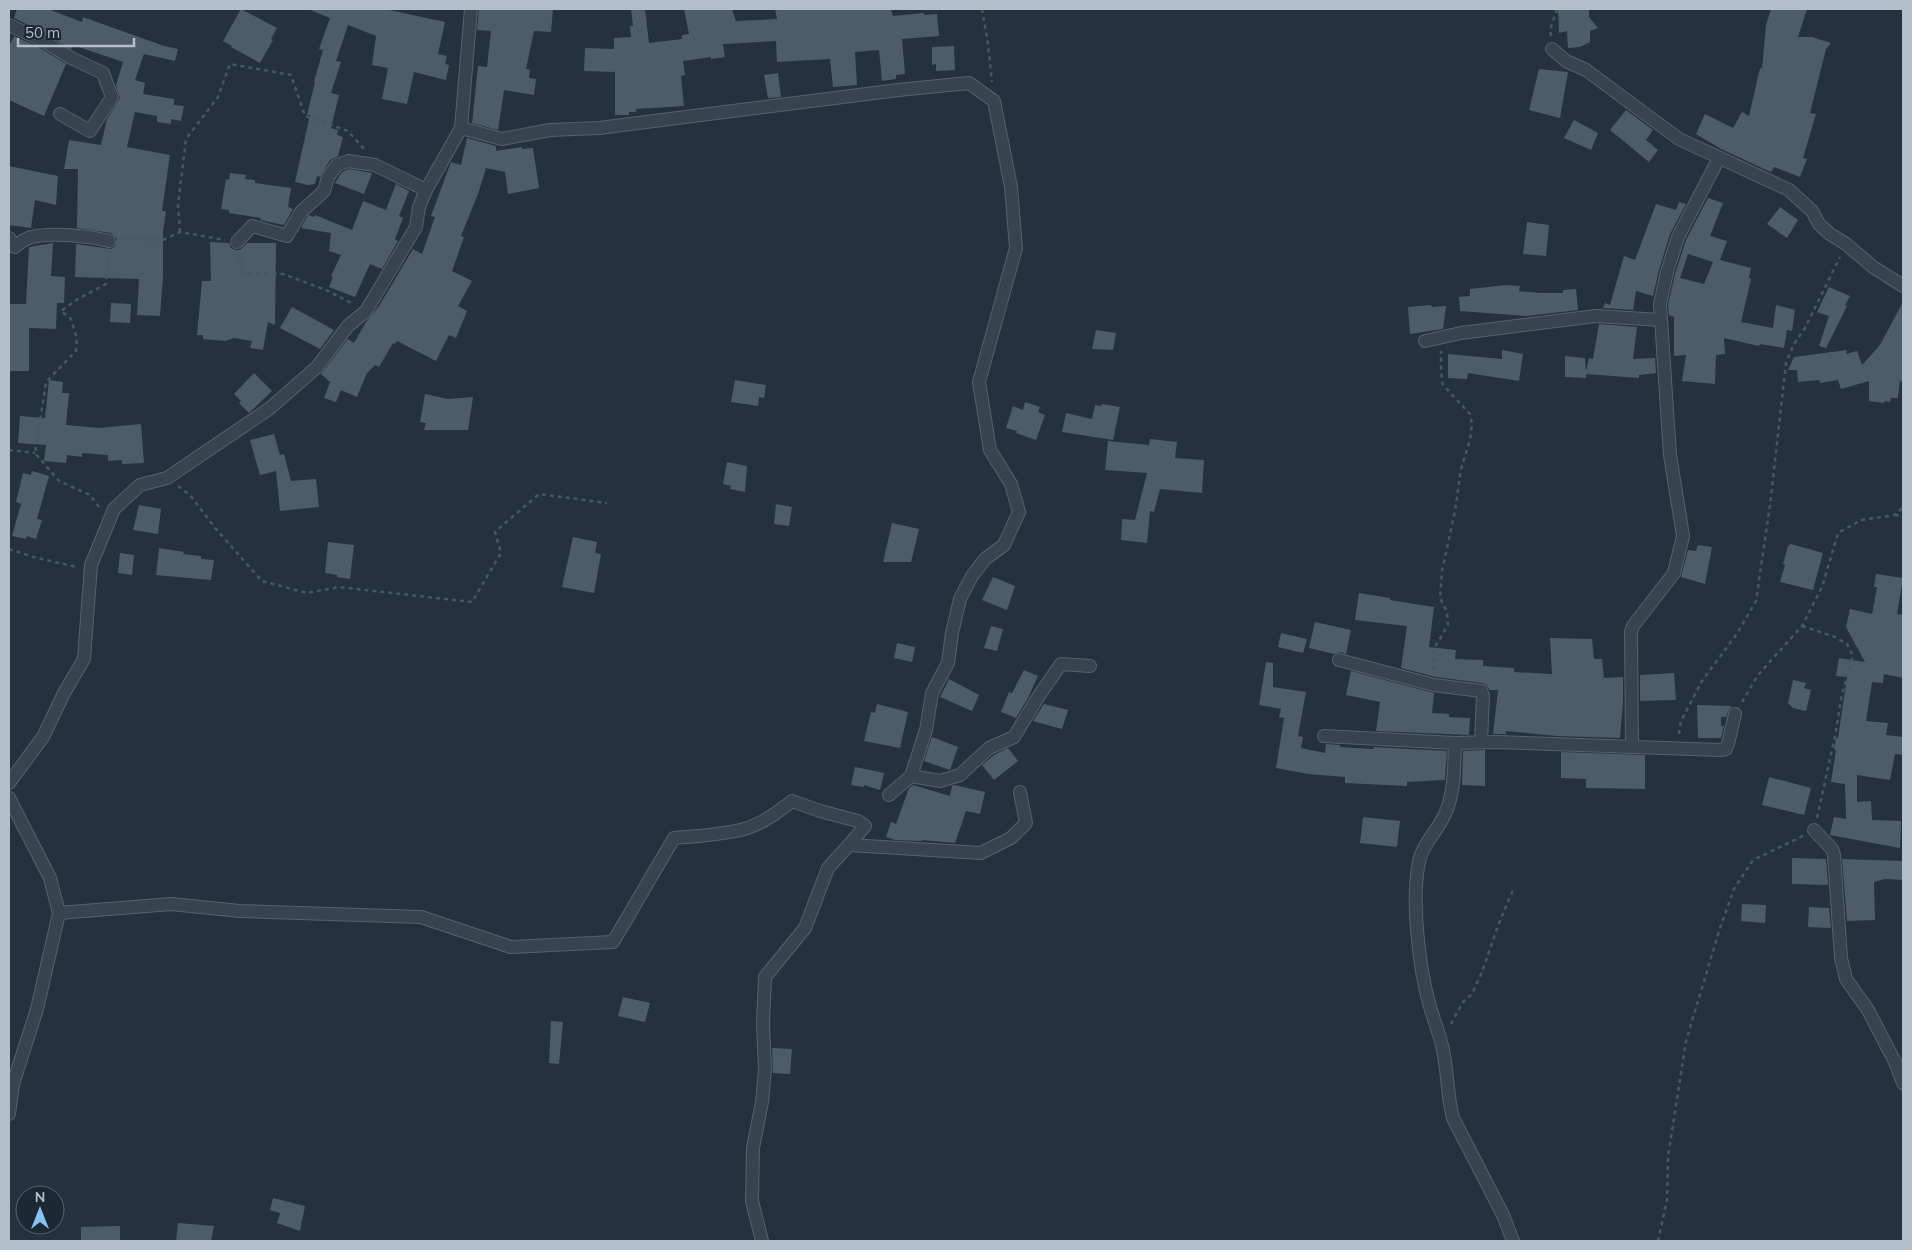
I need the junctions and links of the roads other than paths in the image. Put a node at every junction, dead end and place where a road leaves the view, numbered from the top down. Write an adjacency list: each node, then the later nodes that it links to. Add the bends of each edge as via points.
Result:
1 (471, 9): 5 (street)
2 (9, 25): 4 (street, via 103,73 112,97 90,131)
3 (1552, 49): 6 (street, via 1566,61 1586,70 1679,139)
4 (60, 114)
5 (461, 128): 7 (street); 21 (street, via 502,139 550,130 599,128 969,83 994,101 1011,187 1016,248 979,382 990,450 1011,484 1019,512 1004,545 985,559 960,599 948,664 932,693 926,730)
6 (1719, 158): 11 (street, via 1789,190 1812,210 1819,224 1873,267); 12 (street, via 1678,237 1660,304)
7 (426, 190): 10 (street, via 376,165 348,161 337,165 328,177 324,191 301,212 287,236 252,226); 22 (street, via 416,227 366,311 348,326 317,367 269,409 167,478 140,484 114,508 91,569 84,659 43,737)
8 (9, 238): 9 (street, via 15,247 23,240 38,236 90,236)
9 (109, 242)
10 (237, 242)
11 (1903, 286)
12 (1661, 320): 13 (street, via 1596,316 1489,329); 20 (street, via 1670,455 1683,536 1674,573 1631,632)
13 (1425, 341)
14 (1339, 660): 18 (street, via 1434,685 1482,692)
15 (1090, 666): 21 (street, via 1061,664 1014,737 989,748 960,775 940,782)
16 (1735, 714): 20 (street, via 1726,749)
17 (1324, 736): 19 (street)
18 (1481, 742): 19 (street); 20 (street)
19 (1455, 743): 32 (street, via 1453,778 1445,814 1420,854 1417,869 1422,973 1444,1052 1453,1118)
20 (1632, 748)
21 (911, 776): 24 (street)
22 (9, 783)
23 (1020, 792): 27 (street, via 1026,823 1011,838 981,853)
24 (889, 795)
25 (9, 798): 28 (street, via 50,878)
26 (1814, 830): 29 (street, via 1832,848 1834,855 1841,958 1846,980 1868,1010)
27 (849, 845): 28 (street, via 865,826 792,801 776,814 746,829 674,838 613,942 511,947 421,917 249,912 171,904); 31 (street, via 828,868 805,928 765,977 765,1069 753,1148 752,1201)
28 (59, 913): 30 (street, via 37,1009 13,1084)
29 (1903, 1083)
30 (9, 1114)
31 (762, 1241)
32 (1513, 1241)

